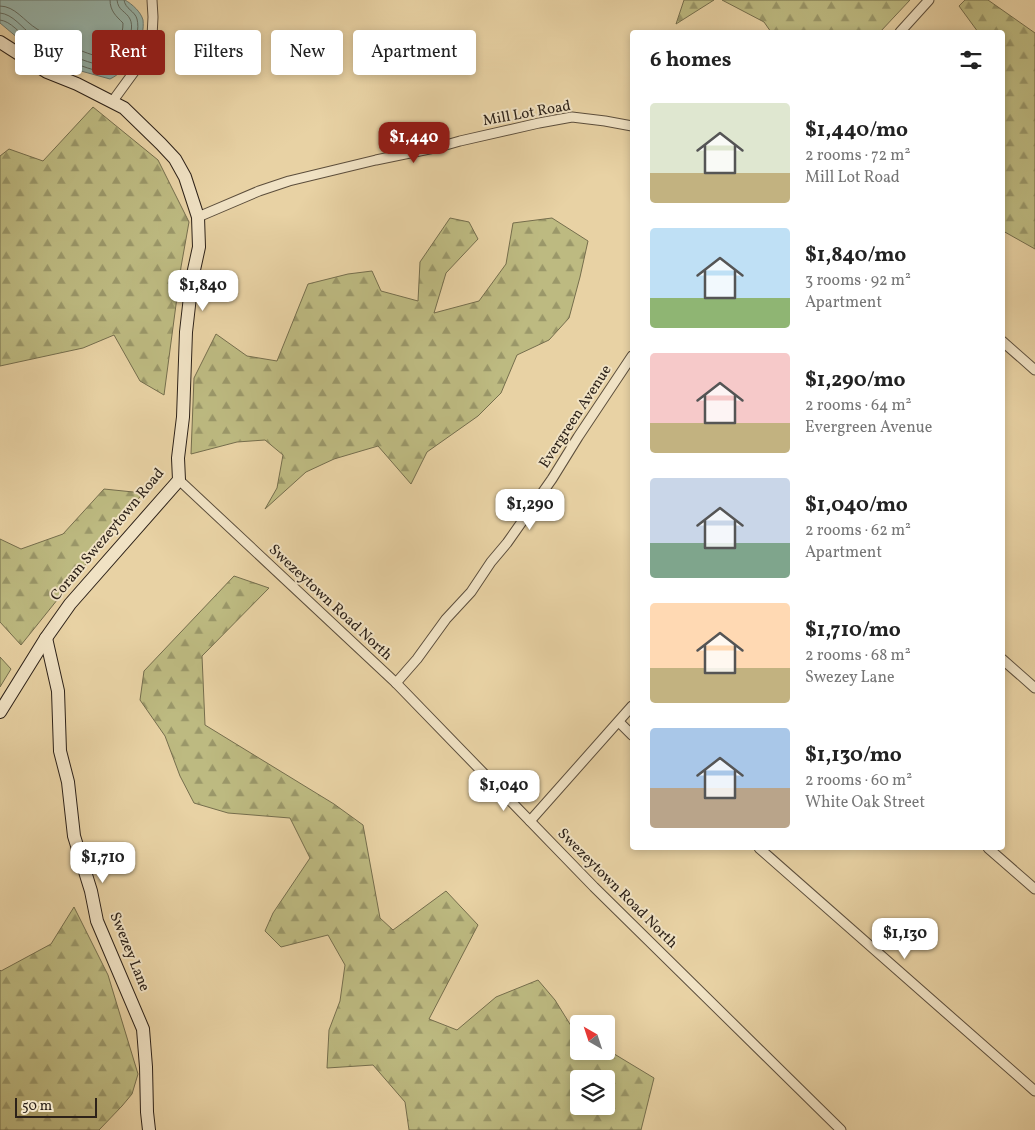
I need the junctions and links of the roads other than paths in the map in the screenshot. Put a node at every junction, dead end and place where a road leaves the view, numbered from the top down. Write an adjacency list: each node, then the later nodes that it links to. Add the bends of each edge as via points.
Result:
1 (152, 0): 5 (street, via 152,37 147,54)
2 (929, 0): 3 (street)
3 (902, 30)
4 (0, 42): 5 (street, Coram Swezeytown Road, via 47,72)
5 (112, 102): 7 (street, Coram Swezeytown Road, via 124,108 175,159 187,182)
6 (630, 126): 7 (street, Mill Lot Road, via 572,117 539,123 289,181)
7 (198, 217): 11 (street, Coram Swezeytown Road, via 199,248 186,332)
8 (1005, 344): 10 (street)
9 (630, 359): 14 (street, Evergreen Avenue, via 507,543)
10 (1035, 370)
11 (179, 480): 12 (street, Coram Swezeytown Road, via 70,604); 14 (street, Swezeytown Road North)
12 (46, 638): 17 (street, Coram Swezeytown Road); 25 (street, Swezey Lane, via 58,691 60,751 68,782 74,836 97,921 143,1029)
13 (1005, 662): 15 (street)
14 (396, 683): 20 (street, Swezeytown Road North)
15 (1035, 688)
16 (630, 708): 18 (street)
17 (0, 712)
18 (619, 722): 19 (street); 20 (street)
19 (630, 733)
20 (530, 821): 26 (street, Swezeytown Road North)
21 (761, 850): 24 (street)
22 (990, 850): 23 (street)
23 (1035, 889)
24 (1035, 1091)
25 (150, 1130)
26 (841, 1130)

